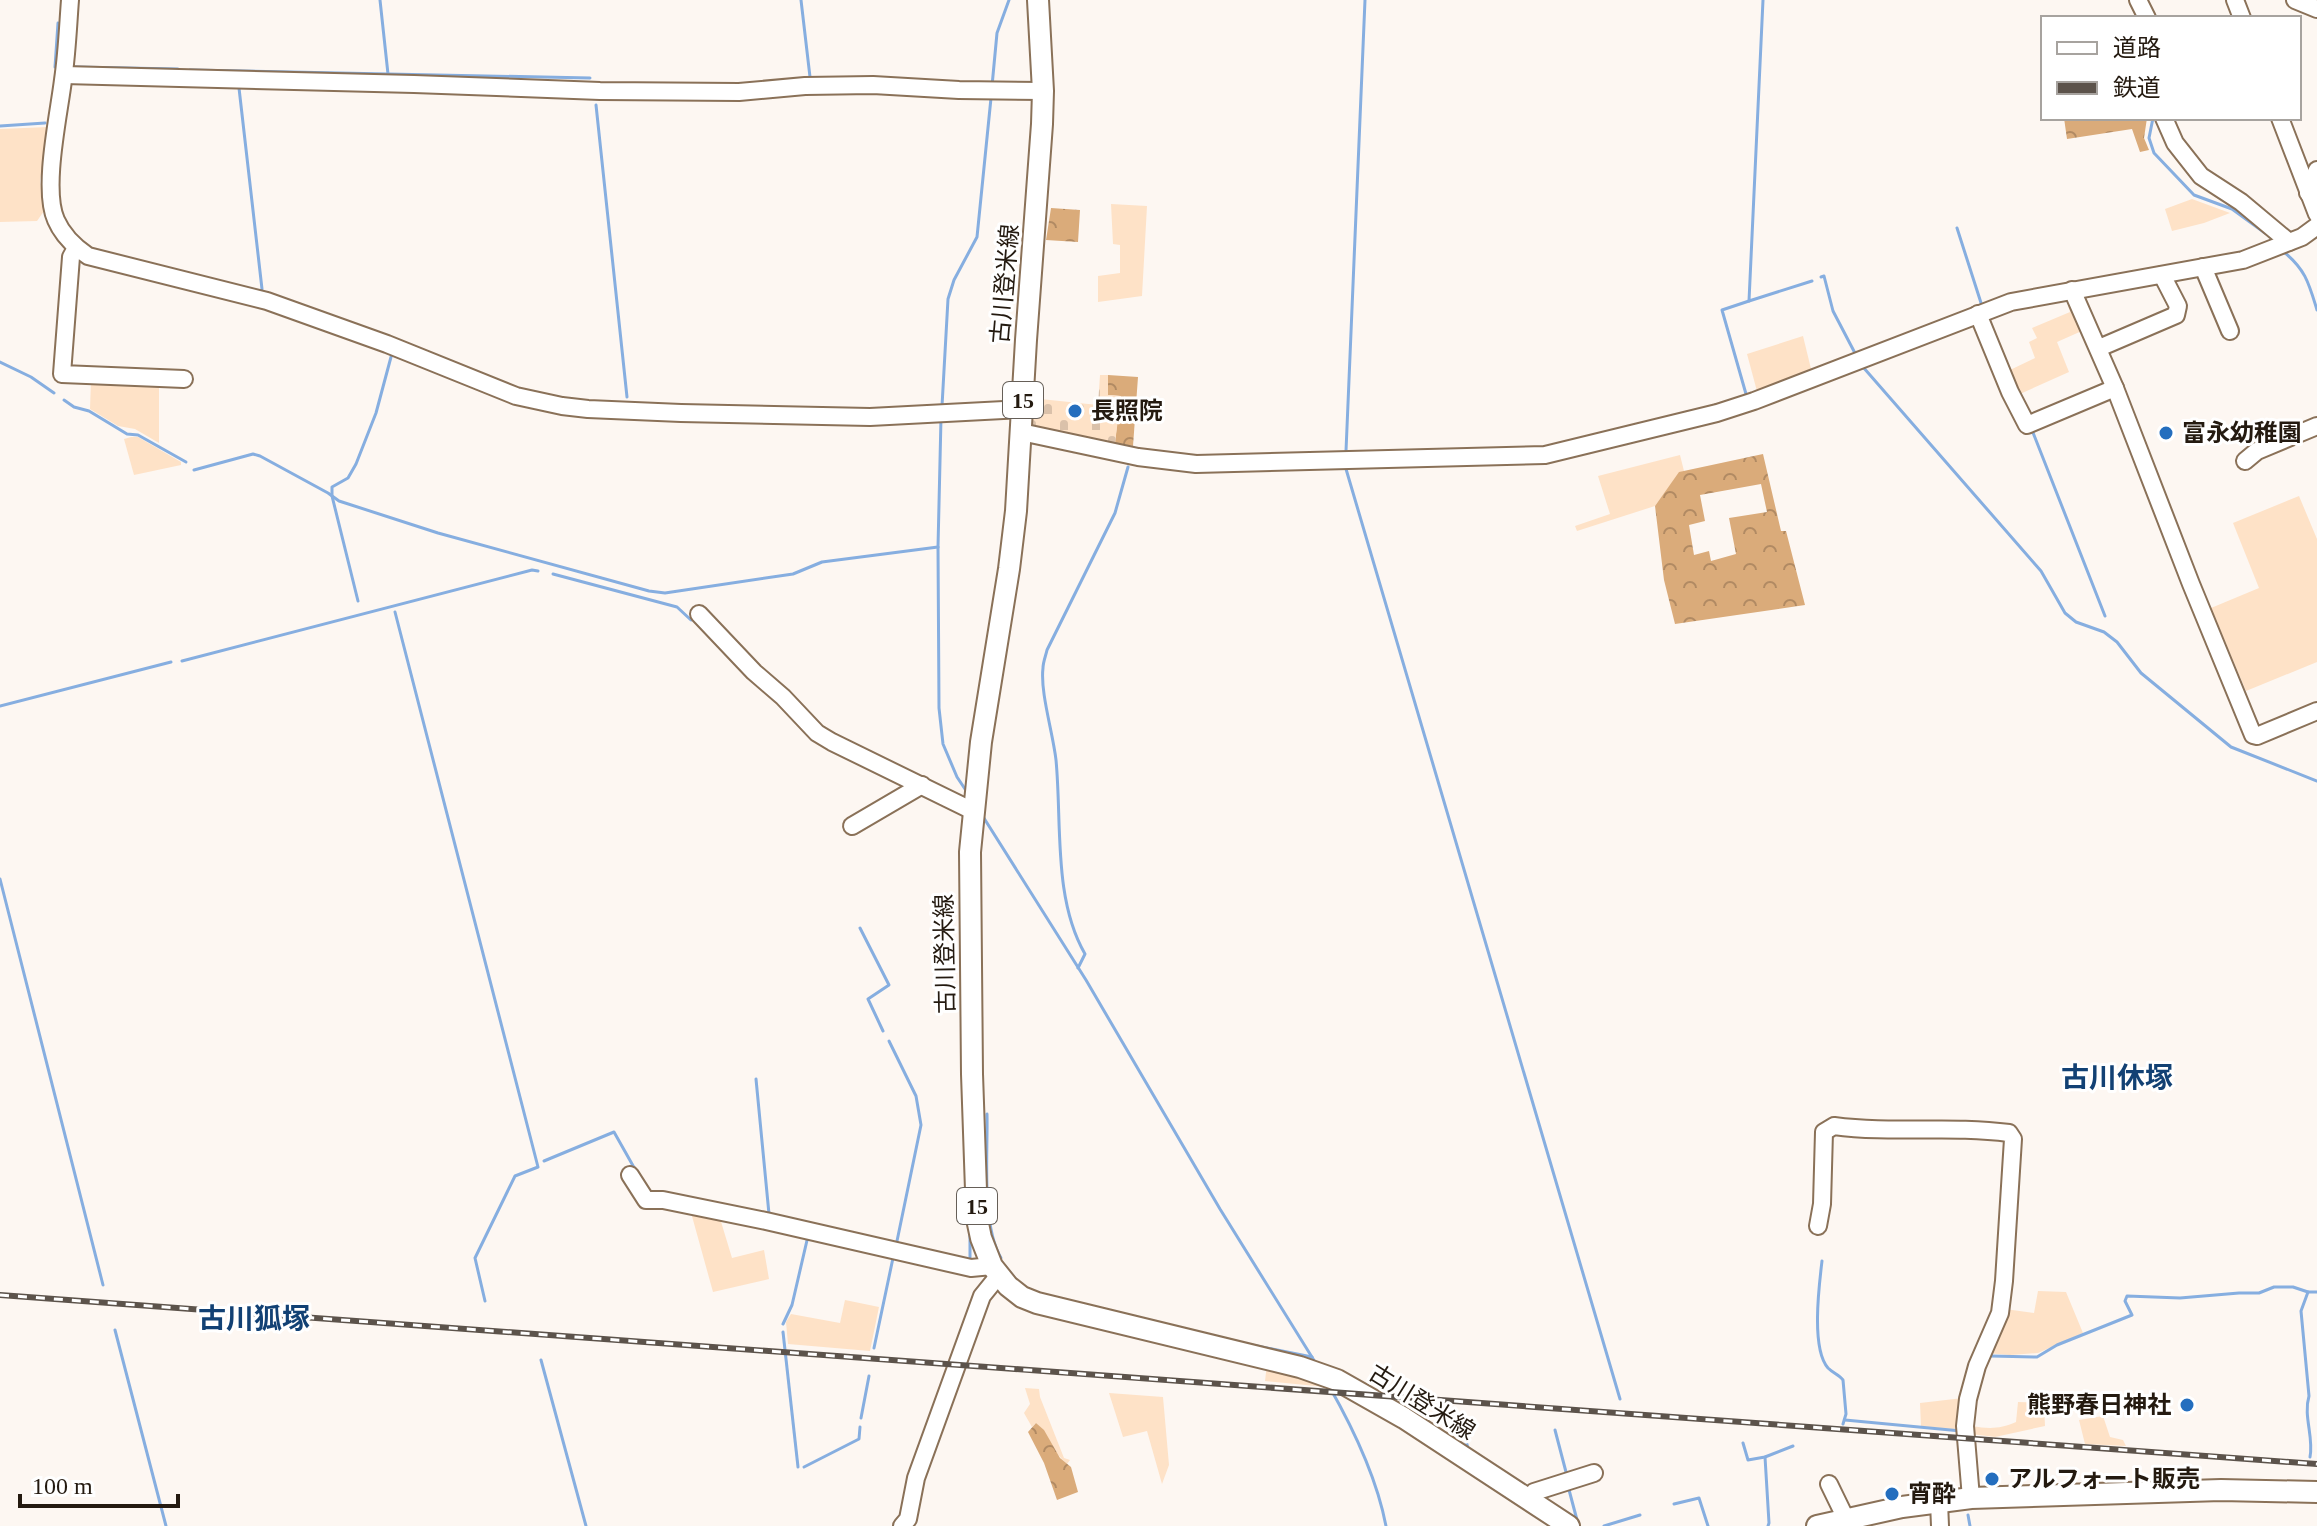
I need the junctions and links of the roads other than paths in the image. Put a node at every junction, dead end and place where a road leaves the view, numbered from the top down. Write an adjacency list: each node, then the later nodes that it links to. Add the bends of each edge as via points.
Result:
1 (70, 0): 5 (street)
2 (1038, 0): 6 (main road, 古川登米線 / 15)
3 (2295, 0): 4 (street)
4 (2317, 9)
5 (64, 75): 6 (street, via 600,91 739,92 873,85); 14 (street, via 51,202 55,218)
6 (1043, 91): 23 (main road, 古川登米線 / 15)
7 (2165, 120): 13 (street, via 2201,176 2241,202)
8 (2281, 120): 10 (street)
9 (2317, 170): 10 (street)
10 (2308, 193): 11 (street)
11 (2317, 214)
12 (2317, 226): 13 (street)
13 (2282, 246): 15 (street)
14 (76, 248): 21 (street, via 62,374); 23 (street, via 107,263 267,301 516,396 562,406 870,417)
15 (2203, 267): 16 (street); 19 (street)
16 (2162, 275): 17 (street); 20 (street, via 2178,306 2176,315)
17 (2072, 290): 18 (street); 20 (street)
18 (1982, 313): 22 (street, via 2027,425); 25 (street, via 1754,401 1545,455 1196,464)
19 (2230, 331)
20 (2099, 348): 22 (street)
21 (184, 379)
22 (2115, 388): 28 (street, via 2253,735)
23 (1023, 409): 25 (main road, 古川登米線 / 15)
24 (2317, 426): 26 (street)
25 (1021, 432): 30 (main road, 古川登米線 / 15, via 1009,569)
26 (2245, 461)
27 (699, 614): 29 (street, via 817,733)
28 (2317, 711)
29 (922, 785): 30 (street); 31 (street)
30 (974, 804): 34 (main road, 古川登米線 / 15, via 970,895 977,1219)
31 (852, 826)
32 (630, 1175): 34 (street, via 646,1200)
33 (1818, 1226): 38 (street, via 1824,1132 1829,1128 1977,1129 2009,1133 2013,1139 2000,1313 1968,1399)
34 (995, 1271): 39 (main road, 古川登米線, via 1022,1297 1037,1303 1303,1367 1337,1380); 42 (street)
35 (1594, 1473): 39 (street, via 1534,1492)
36 (1829, 1484): 41 (street)
37 (2317, 1492): 38 (main road)
38 (1971, 1498): 40 (main road)
39 (1528, 1500): 43 (main road, 古川登米線)
40 (1939, 1502): 41 (main road); 44 (street)
41 (1834, 1523)
42 (902, 1526)
43 (1569, 1526)
44 (1940, 1526)

